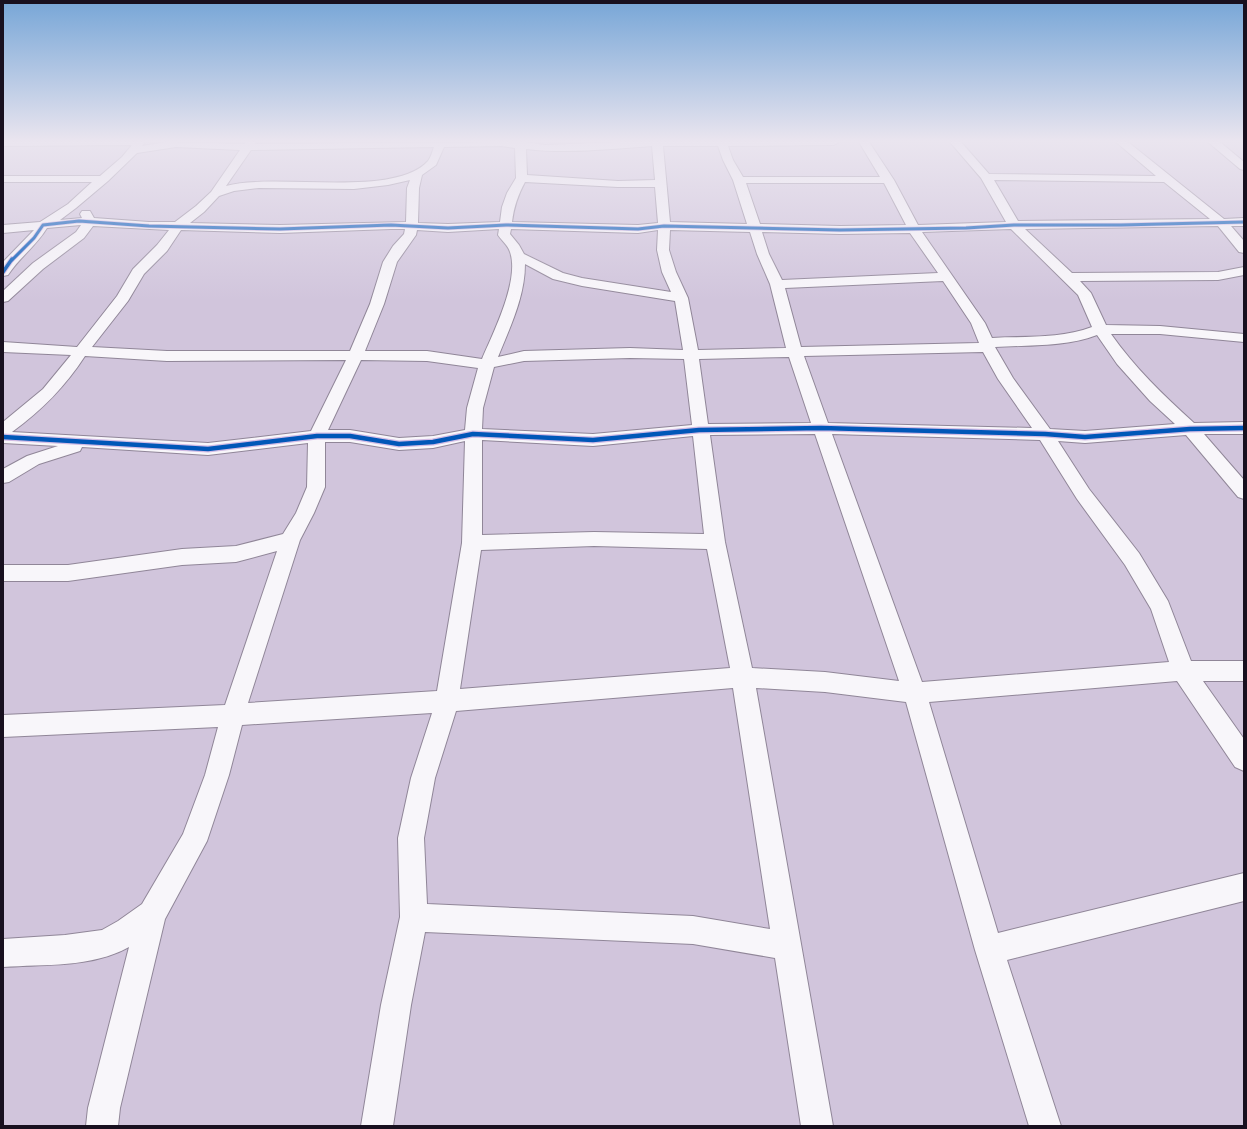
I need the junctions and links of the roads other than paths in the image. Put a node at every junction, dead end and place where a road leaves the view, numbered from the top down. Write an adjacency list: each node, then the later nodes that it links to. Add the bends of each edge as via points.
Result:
1 (215, 194): 17 (street, via 200,210)
2 (87, 195): 15 (street)
3 (88, 195): 11 (street, via 84,210)
4 (413, 195): 18 (street)
5 (512, 195): 13 (street)
6 (662, 195): 19 (street)
7 (744, 195): 20 (street)
8 (896, 195): 22 (street)
9 (996, 195): 16 (street)
10 (1187, 195): 14 (street)
11 (90, 222): 15 (street); 17 (street); 30 (street, via 80,235 38,266)
12 (1244, 222): 14 (street)
13 (506, 224): 18 (street, via 448,228); 19 (street, via 638,229); 24 (street, via 504,234 515,247)
14 (1223, 224): 16 (street); 23 (street)
15 (43, 225): 21 (street); 26 (street)
16 (1014, 225): 22 (street); 27 (street)
17 (178, 226): 18 (street, via 280,229); 36 (street, via 162,248 138,272 123,298)
18 (412, 226): 38 (street, via 410,235 390,262 377,304)
19 (664, 226): 20 (street); 31 (street, via 663,250 669,272)
20 (755, 227): 22 (street); 29 (street, via 763,254)
21 (3, 229)
22 (914, 229): 28 (street)
23 (1244, 249)
24 (518, 256): 31 (street, via 558,276); 40 (street, via 515,294)
25 (1244, 271): 27 (street, via 1218,276)
26 (3, 272)
27 (1069, 276): 32 (street, via 1084,293)
28 (947, 277): 29 (street); 34 (street, via 978,323)
29 (777, 284): 37 (street)
30 (3, 298)
31 (681, 298): 39 (street)
32 (1100, 329): 33 (street, via 1160,330); 34 (street, via 1084,335 1057,339); 43 (street, via 1122,361 1156,398)
33 (1244, 338)
34 (987, 345): 37 (street); 47 (street, via 1006,379)
35 (3, 347): 36 (street)
36 (81, 351): 38 (street, via 167,356); 44 (street, via 49,393)
37 (795, 353): 39 (street); 41 (street)
38 (356, 355): 40 (street, via 427,356); 48 (street)
39 (690, 355): 40 (street, via 630,353 524,356); 45 (street)
40 (487, 364): 46 (street, via 478,395)
41 (822, 428): 45 (street); 47 (street); 60 (street)
42 (1244, 428): 43 (street)
43 (1190, 429): 47 (street, via 1085,437); 52 (street)
44 (3, 430)
45 (699, 430): 46 (street, via 593,440); 54 (street)
46 (473, 434): 48 (street, via 433,442 399,444 350,436); 55 (street)
47 (1045, 434): 57 (street, via 1083,494 1132,559 1161,607)
48 (317, 436): 50 (street, via 208,449); 53 (street, via 316,487)
49 (3, 437): 50 (street)
50 (88, 443): 51 (street, via 33,460)
51 (3, 477)
52 (1244, 492)
53 (290, 540): 56 (street, via 236,554 182,557 68,573); 62 (street)
54 (715, 542): 55 (street, via 594,539); 59 (street)
55 (472, 543): 61 (street)
56 (3, 573)
57 (1184, 671): 58 (street); 60 (street); 64 (street)
58 (1244, 671)
59 (743, 677): 60 (street, via 825,682); 61 (street); 68 (street)
60 (915, 693): 69 (street)
61 (447, 701): 62 (street); 67 (street, via 423,778 411,838)
62 (233, 715): 63 (street); 66 (street, via 217,775 194,841)
63 (3, 726)
64 (1244, 759)
65 (1244, 887): 69 (street)
66 (152, 914): 70 (street, via 127,932 103,944); 71 (street, via 104,1108)
67 (414, 917): 68 (street, via 693,930); 72 (street, via 396,1004)
68 (787, 946): 73 (street)
69 (989, 950): 74 (street)
70 (3, 953)
71 (102, 1126)
72 (377, 1126)
73 (818, 1126)
74 (1045, 1126)

